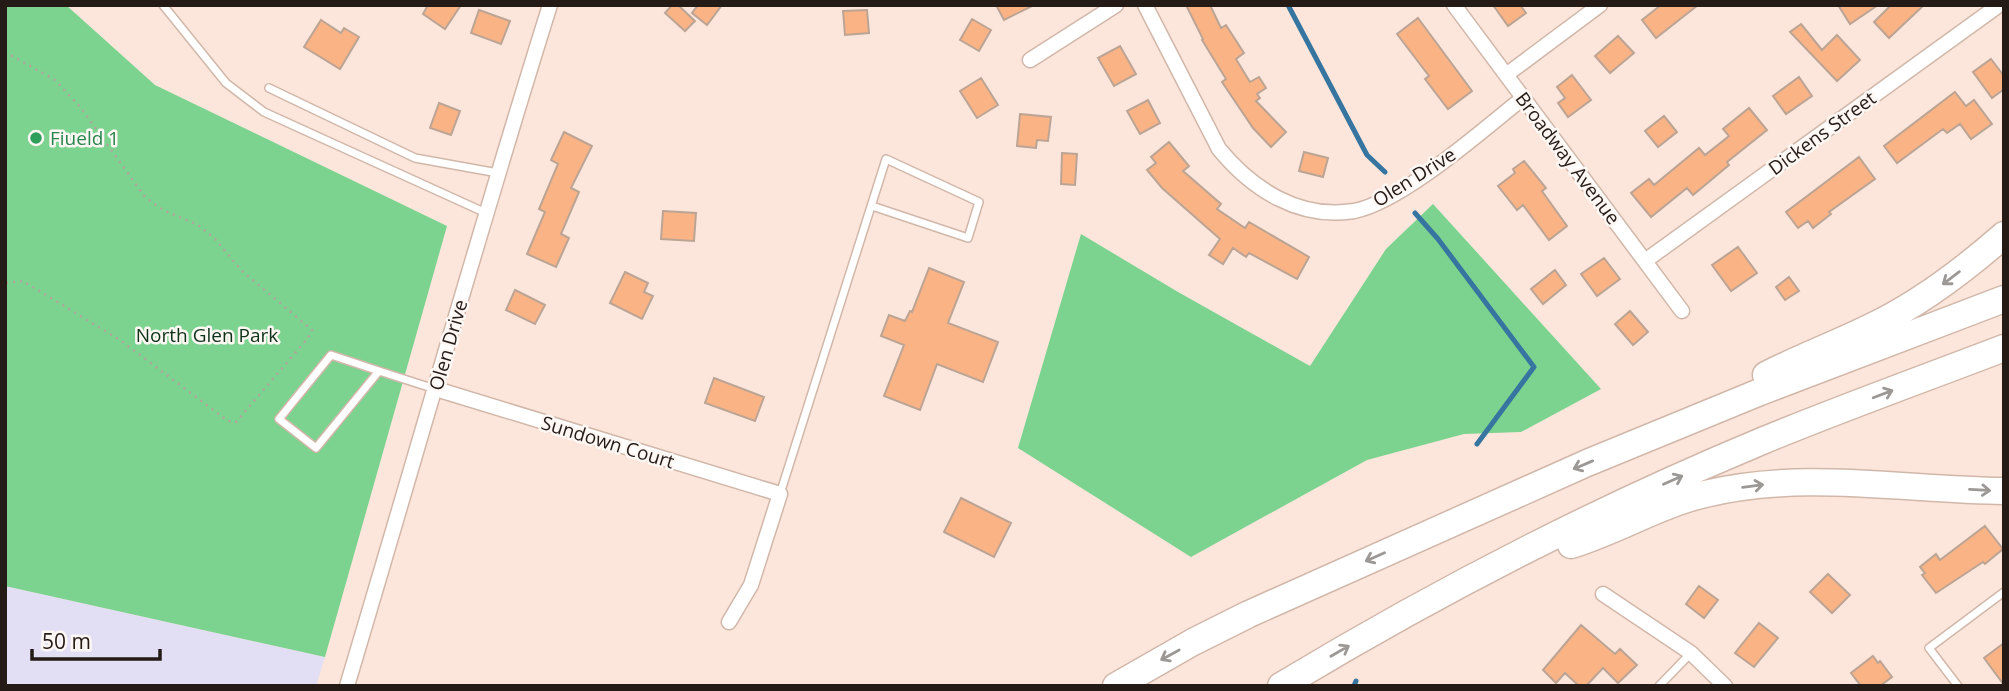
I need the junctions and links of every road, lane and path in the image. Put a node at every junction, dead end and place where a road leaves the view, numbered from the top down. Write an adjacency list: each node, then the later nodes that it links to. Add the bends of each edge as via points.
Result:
1 (163, 5): 15 (lane, via 226,83 264,112)
2 (550, 5): 13 (street, Olen Drive)
3 (1116, 5): 9 (street)
4 (1145, 5): 12 (street, Olen Drive, via 1219,149 1251,182 1302,207 1354,211 1384,200)
5 (1454, 5): 10 (street, Broadway Avenue)
6 (1600, 5): 10 (street)
7 (1999, 5): 17 (street, Dickens Street)
8 (5, 52): 18 (path, via 55,80 81,108 145,197 198,225 242,271 312,330 236,422 228,421 120,340 23,281)
9 (1030, 60)
10 (1506, 75): 12 (street, Broadway Avenue)
11 (269, 88): 13 (lane, via 415,158)
12 (1523, 98): 17 (street, Broadway Avenue)
13 (498, 173): 15 (street, Olen Drive)
14 (872, 206): 14 (lane, via 886,159 979,202 968,238); 26 (lane)
15 (486, 213): 23 (street, Olen Drive)
16 (2004, 234): 24 (highway, one-way to 24, via 1951,278 1892,317 1801,356)
17 (1644, 261): 20 (street, Broadway Avenue)
18 (5, 283)
19 (2004, 299): 24 (highway)
20 (1682, 311)
21 (2004, 348): 27 (highway, one-way to 21, via 1761,442)
22 (379, 371): 22 (lane, via 316,449 279,419 331,355); 23 (lane)
23 (436, 389): 26 (street, Sundown Court); 32 (street, Olen Drive)
24 (1646, 438): 33 (highway, one-way to 33, via 1282,599)
25 (2004, 491): 27 (highway, one-way to 25, via 1588,540 1686,498 1732,488 1829,481)
26 (780, 494): 30 (street, via 751,584)
27 (1479, 574): 34 (highway, one-way to 27)
28 (2004, 592): 37 (lane, via 1929,648)
29 (1603, 594): 31 (street)
30 (729, 622)
31 (1691, 653): 35 (lane); 36 (street)
32 (347, 686)
33 (1116, 686)
34 (1281, 686)
35 (1660, 686)
36 (1725, 686)
37 (1958, 686)

